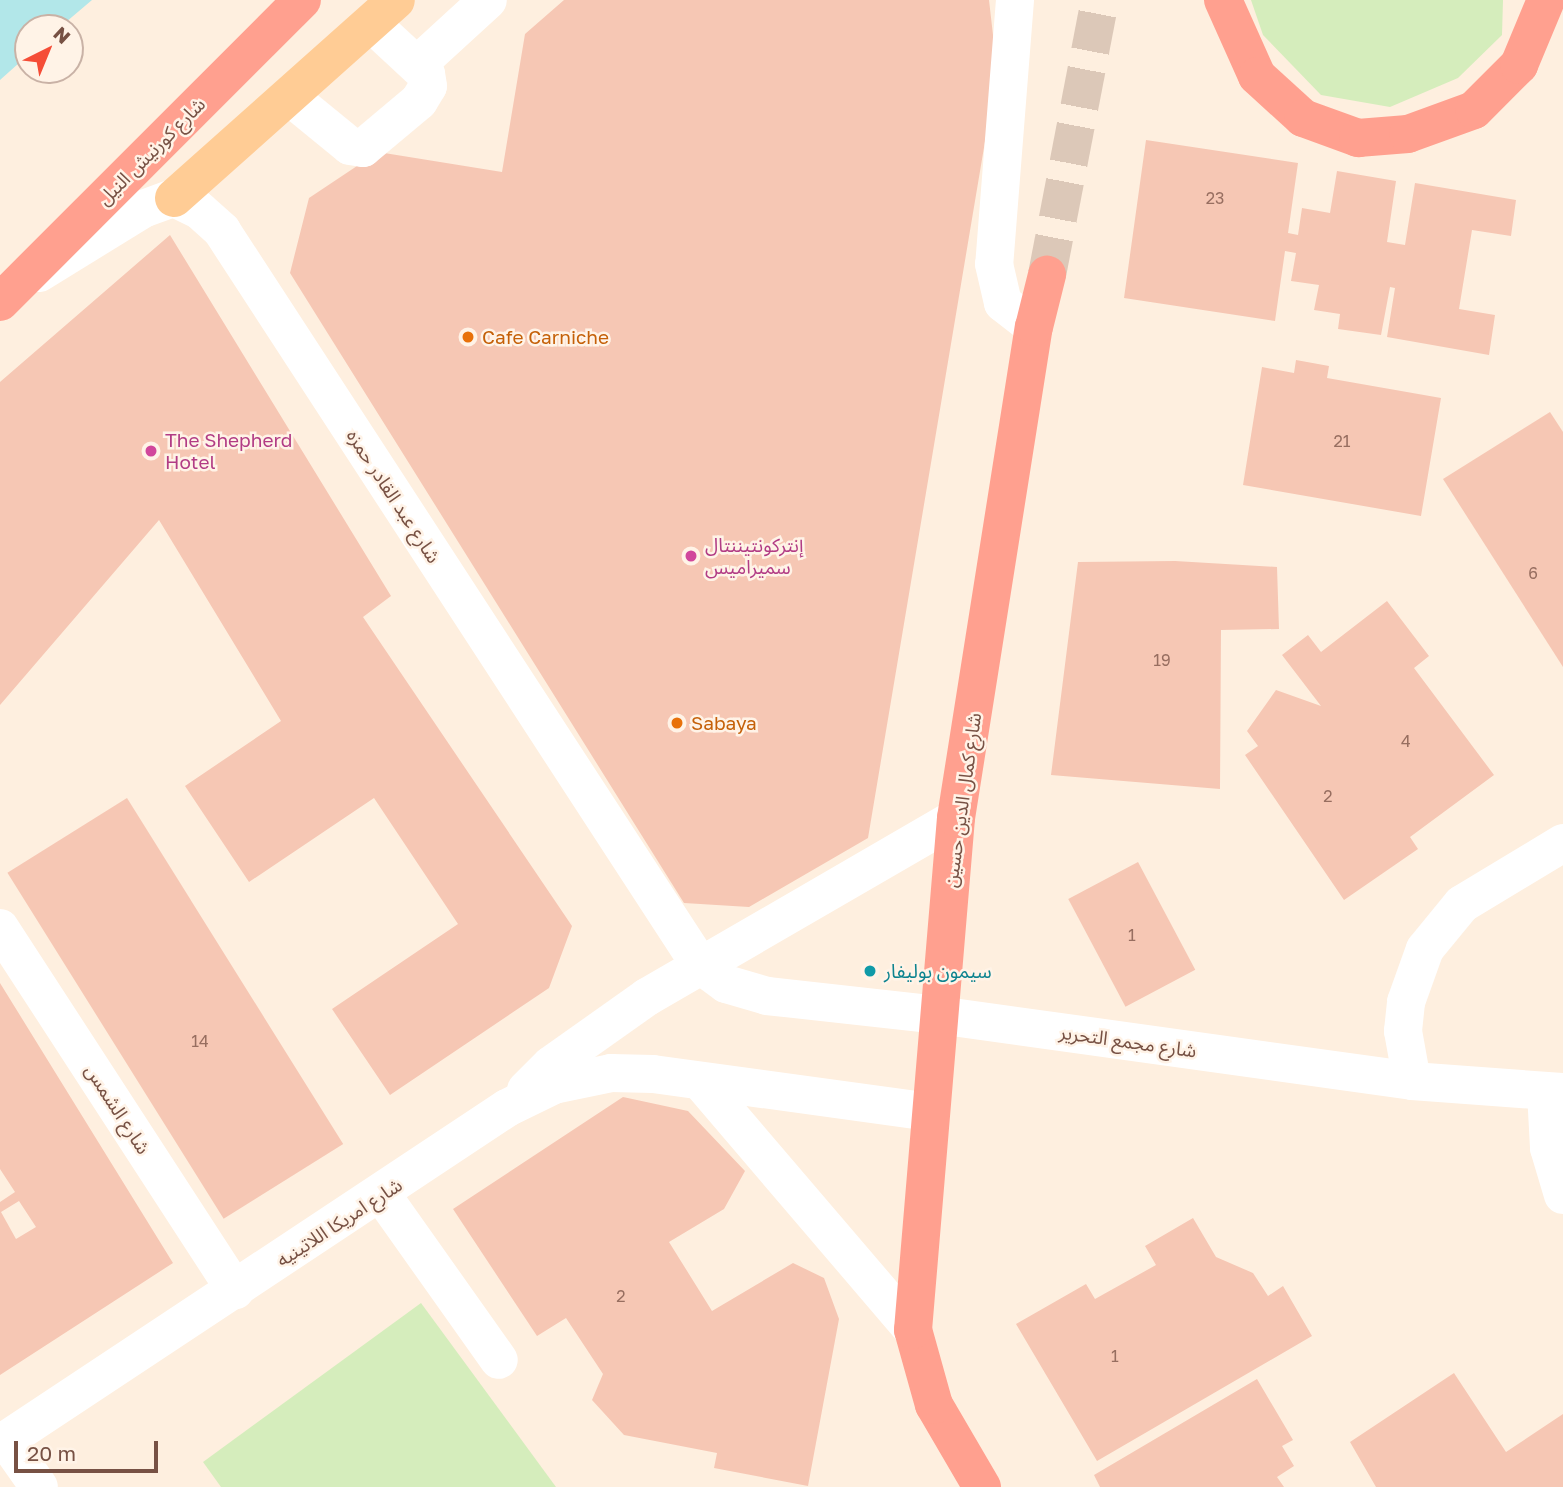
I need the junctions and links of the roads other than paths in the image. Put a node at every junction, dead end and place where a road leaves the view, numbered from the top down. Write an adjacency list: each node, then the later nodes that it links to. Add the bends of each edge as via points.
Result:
1 (302, 0): 11 (highway, شارع كورنيش النيل)
2 (488, 0): 7 (street)
3 (1015, 0): 12 (street, via 994,264 1003,303)
4 (1223, 0): 5 (highway, via 1257,76 1303,118 1358,138 1409,134 1474,110 1519,65)
5 (1546, 0)
6 (384, 11): 7 (street); 8 (main road)
7 (417, 65): 8 (street, via 426,74 425,93 363,148 351,146)
8 (290, 97): 9 (main road)
9 (174, 198): 11 (street, via 143,209); 16 (street, شارع عبد القادر حمزه, via 199,210 222,231)
10 (1047, 275): 12 (highway, شارع كمال الدين حسين)
11 (7, 295)
12 (1034, 327): 13 (highway, شارع كمال الدين حسين)
13 (956, 818): 16 (street); 17 (highway, شارع كمال الدين حسين)
14 (1563, 843): 18 (street, via 1462,904 1425,949 1406,1002 1403,1031)
15 (2, 936): 25 (street, شارع الشمس)
16 (700, 965): 17 (street, شارع مجمع التحرير, via 726,984 767,996); 21 (street, via 595,1032 551,1065)
17 (938, 1015): 18 (street, شارع مجمع التحرير); 22 (highway, شارع كمال الدين حسين)
18 (1412, 1081): 20 (street, شارع مجمع التحرير)
19 (701, 1082): 21 (street, شارع امريكا اللاتينيه, via 611,1073 554,1085); 22 (street, شارع امريكا اللاتينيه); 26 (street)
20 (1554, 1092): 24 (street, via 1549,1148)
21 (507, 1108): 23 (street, شارع امريكا اللاتينيه)
22 (929, 1112): 26 (highway, شارع كمال الدين حسين)
23 (382, 1195): 25 (street, شارع امريكا اللاتينيه); 27 (street)
24 (1563, 1195)
25 (236, 1290): 28 (street, شارع امريكا اللاتينيه)
26 (913, 1330): 30 (highway, via 934,1405)
27 (499, 1360)
28 (3, 1442): 29 (street)
29 (39, 1487)
30 (982, 1487)

